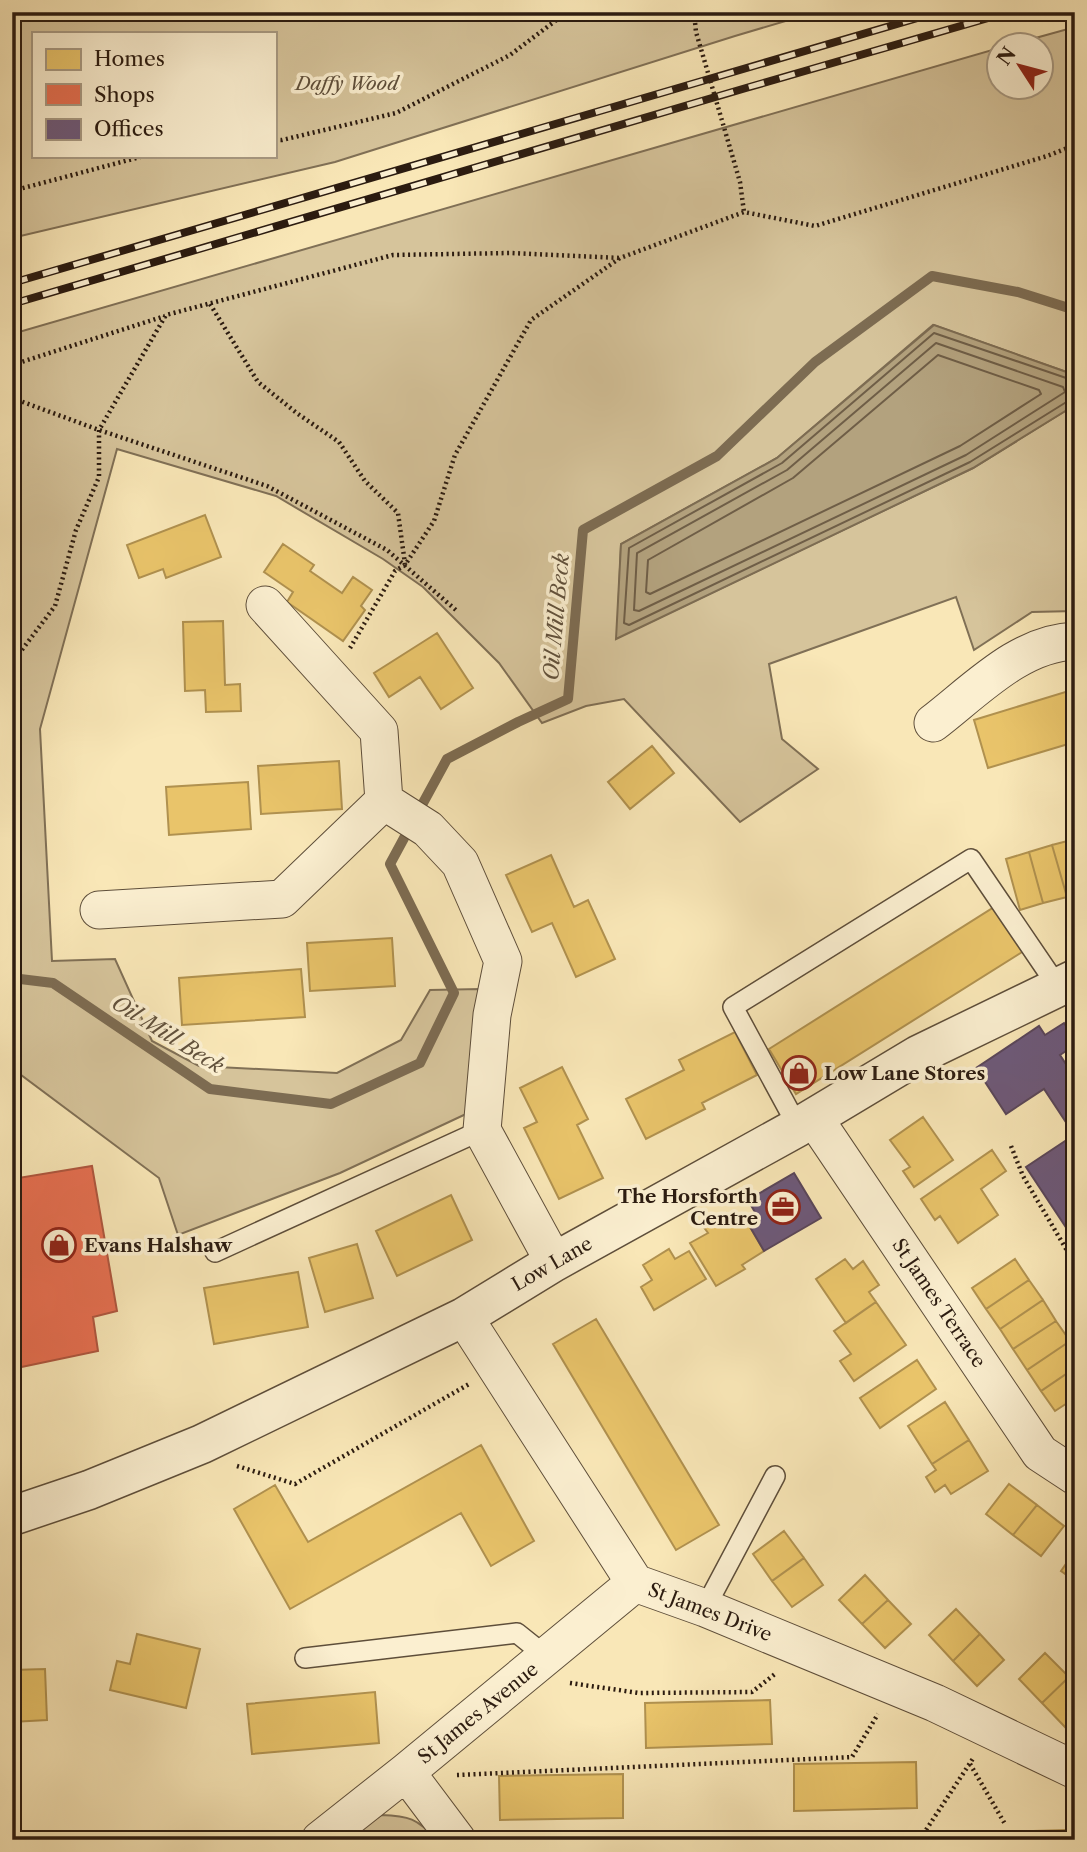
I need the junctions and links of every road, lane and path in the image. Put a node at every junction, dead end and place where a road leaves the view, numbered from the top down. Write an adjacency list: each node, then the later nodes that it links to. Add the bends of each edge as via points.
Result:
1 (567, 12): 3 (path, via 510,55 396,113)
2 (694, 12): 7 (path)
3 (276, 140)
4 (1075, 145): 7 (path, via 815,226)
5 (136, 158): 6 (path)
6 (12, 191)
7 (744, 212): 8 (path)
8 (620, 258): 9 (path, via 510,253 393,256); 14 (path, via 531,320 454,455 435,521)
9 (210, 304): 10 (path); 14 (path, via 258,382 339,442 365,481 398,513)
10 (166, 315): 11 (path); 13 (path)
11 (12, 365)
12 (12, 398): 13 (path)
13 (99, 430): 14 (path, via 267,486 387,550); 18 (path, via 99,477 76,530 55,606)
14 (405, 565): 16 (path); 19 (path, via 395,571)
15 (265, 605): 19 (street)
16 (457, 611)
17 (1075, 641): 20 (street, via 1016,658)
18 (12, 663)
19 (332, 680): 21 (street, via 379,731)
20 (933, 723)
21 (384, 801): 22 (street, via 282,899); 25 (street, via 428,829 460,863 503,961 492,1016)
22 (99, 910)
23 (1066, 983): 24 (street, Low Lane, via 918,1055); 24 (lane, via 971,859 733,1007)
24 (806, 1123): 29 (street, Low Lane); 34 (street, St James Terrace, via 1040,1453)
25 (482, 1130): 27 (lane); 29 (street)
26 (1011, 1146): 28 (path, via 1023,1176)
27 (215, 1252)
28 (1075, 1258)
29 (554, 1262): 30 (street, Low Lane)
30 (464, 1317): 31 (street, St James Drive); 32 (street, Low Lane)
31 (497, 1368): 32 (path, via 295,1484 231,1464); 36 (street, St James Drive)
32 (218, 1436): 35 (street, Low Lane, via 89,1490)
33 (775, 1476): 37 (lane)
34 (1075, 1476)
35 (12, 1516)
36 (635, 1583): 37 (street, St James Drive); 40 (street, St James Avenue)
37 (705, 1608): 38 (street, St James Drive)
38 (806, 1650): 40 (path, via 752,1692 639,1693); 41 (street, St James Drive)
39 (305, 1658): 40 (lane, via 517,1633)
40 (535, 1666): 45 (street, St James Avenue)
41 (895, 1686): 42 (street, St James Drive); 45 (path, via 852,1757 450,1775)
42 (992, 1730): 43 (path); 44 (street, St James Drive)
43 (970, 1763): 46 (path); 49 (path, via 924,1833)
44 (1075, 1770)
45 (406, 1772): 47 (street, St James Avenue); 48 (street)
46 (1005, 1824)
47 (320, 1840)
48 (457, 1840)
49 (785, 1840)

